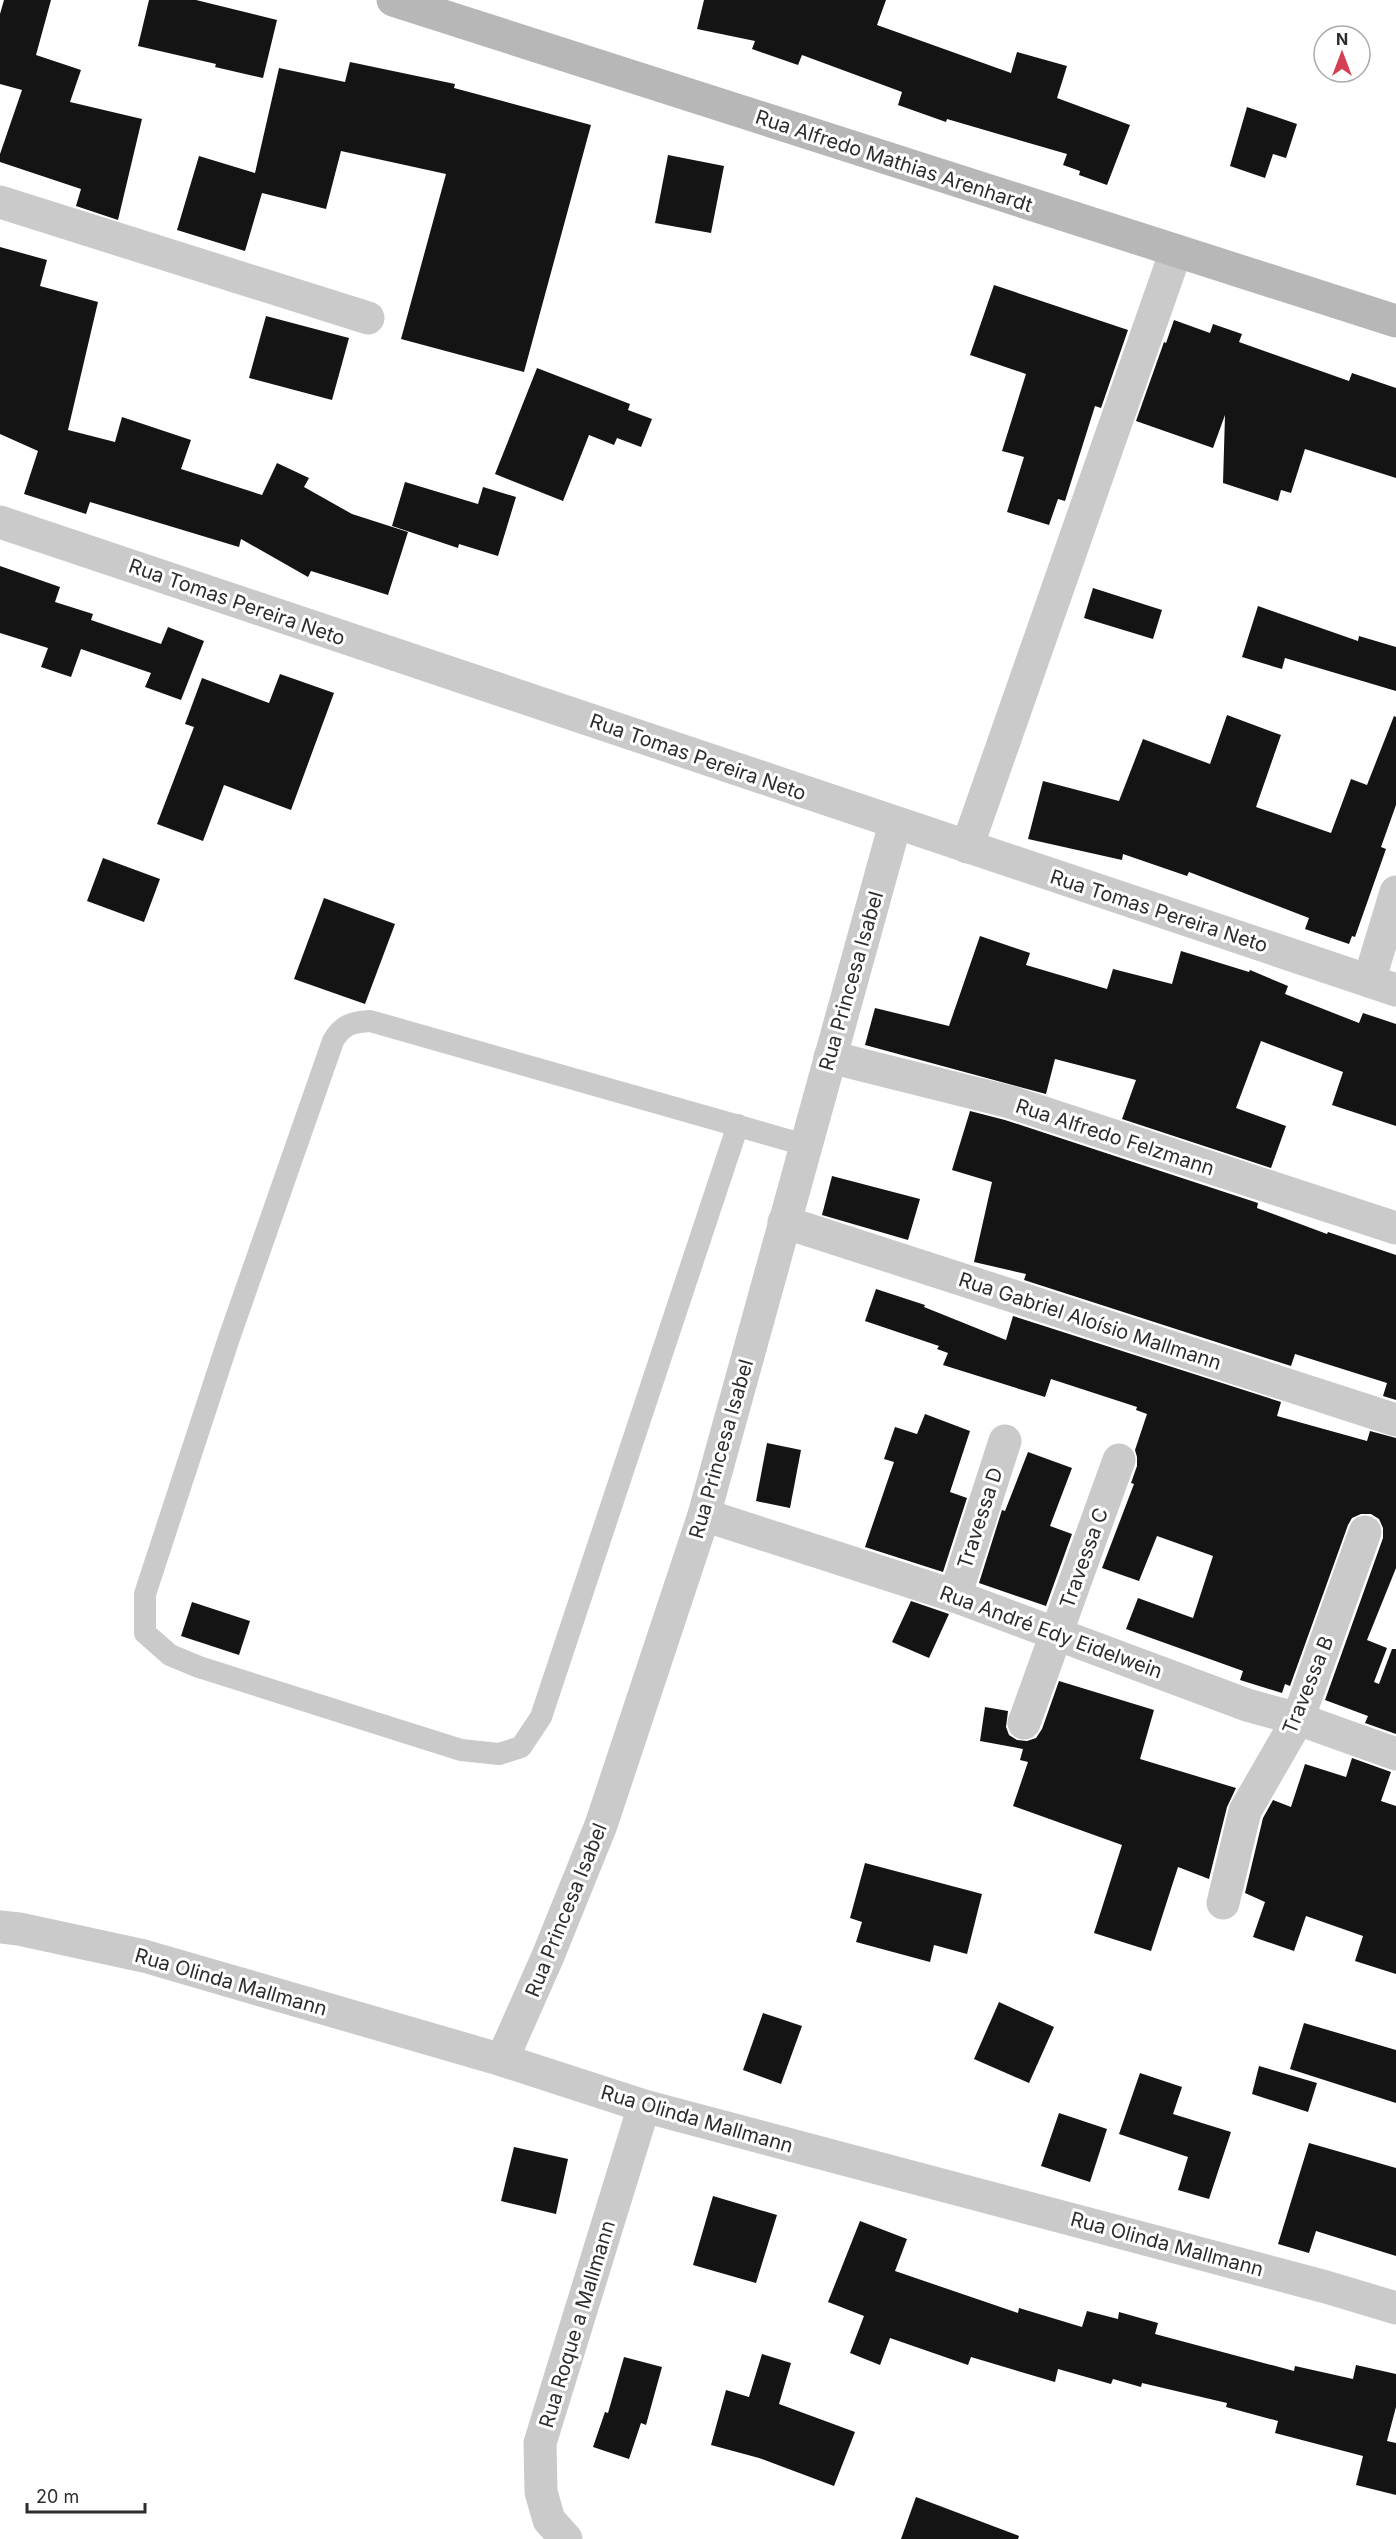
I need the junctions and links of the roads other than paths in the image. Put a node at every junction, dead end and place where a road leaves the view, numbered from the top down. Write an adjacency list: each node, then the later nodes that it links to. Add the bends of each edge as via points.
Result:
1 (393, 0): 3 (main road, Rua Alfredo Mathias Arenhardt)
2 (0, 202): 4 (street)
3 (1176, 251): 5 (main road, Rua Alfredo Mathias Arenhardt); 8 (street)
4 (368, 318)
5 (1396, 321)
6 (0, 522): 7 (street, Rua Tomas Pereira Neto)
7 (895, 824): 8 (street, Rua Tomas Pereira Neto); 11 (street, Rua Princesa Isabel)
8 (967, 847): 10 (street, Rua Tomas Pereira Neto)
9 (1396, 892): 10 (street)
10 (1383, 985)
11 (830, 1057): 13 (street, Rua Princesa Isabel); 15 (street, Rua Alfredo Felzmann, via 1010,1102)
12 (738, 1125): 12 (lane, via 370,1021 353,1022 339,1030 228,1341 145,1594 145,1633 170,1655 199,1667 461,1750 499,1754 521,1747 542,1717); 13 (lane)
13 (805, 1146): 14 (street, Rua Princesa Isabel)
14 (784, 1221): 16 (street, Rua Gabriel Aloísio Mallmann); 19 (street, Rua Princesa Isabel)
15 (1396, 1228)
16 (1396, 1420)
17 (1005, 1441): 21 (street, Travessa D)
18 (1119, 1460): 22 (street, Travessa C)
19 (704, 1515): 21 (street, Rua André Edy Eidelwein); 28 (street, Rua Princesa Isabel, via 601,1824)
20 (1365, 1532): 23 (street, Travessa B)
21 (956, 1596): 22 (street, Rua André Edy Eidelwein)
22 (1057, 1634): 23 (street, Rua André Edy Eidelwein, via 1247,1705); 24 (street, Travessa C)
23 (1298, 1719): 25 (street, Rua André Edy Eidelwein); 26 (street, Travessa B, via 1245,1811)
24 (1024, 1723)
25 (1396, 1754)
26 (1223, 1902)
27 (0, 1927): 28 (street, Rua Olinda Mallmann, via 144,1956)
28 (502, 2061): 29 (street, Rua Olinda Mallmann)
29 (644, 2106): 30 (street, Rua Olinda Mallmann); 31 (street, Rua Roque a Mallmann, via 540,2443 541,2492 549,2520)
30 (1396, 2308)
31 (566, 2539)

